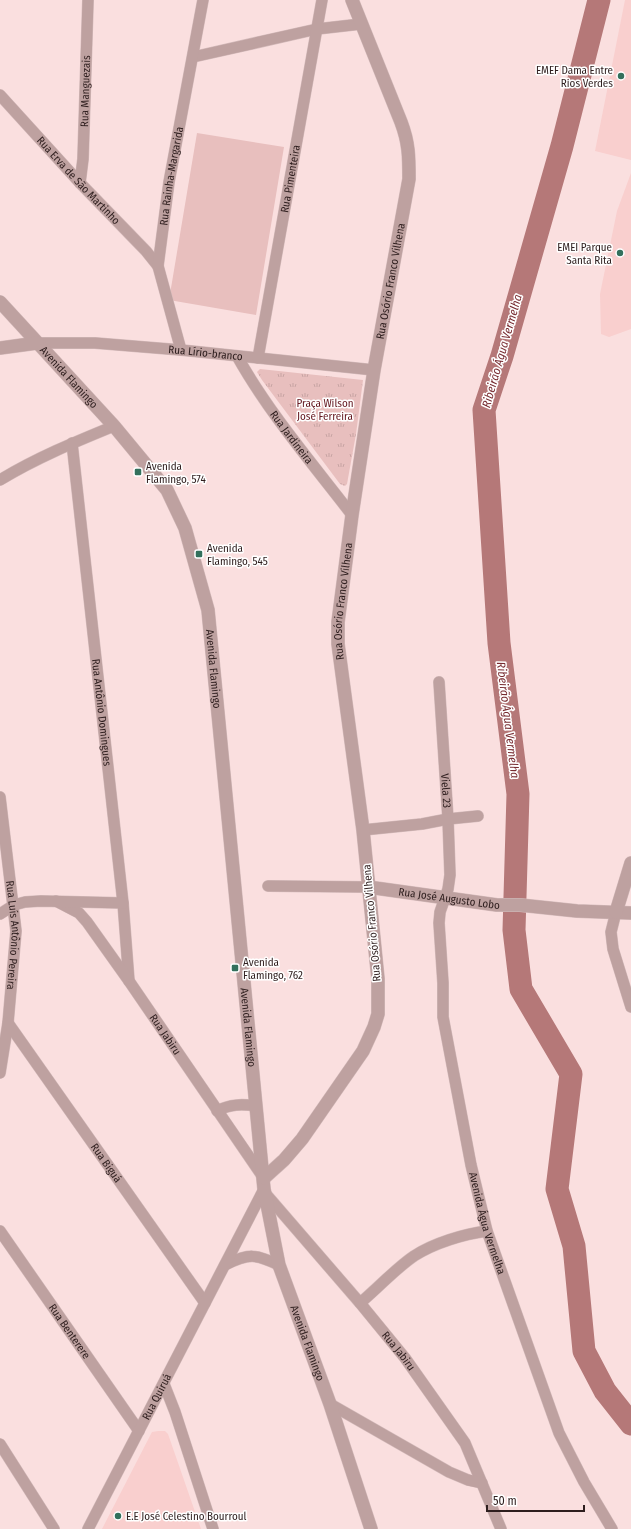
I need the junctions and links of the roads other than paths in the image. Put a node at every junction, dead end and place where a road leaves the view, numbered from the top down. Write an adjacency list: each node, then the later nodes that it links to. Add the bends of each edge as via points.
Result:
1 (88, 0): 9 (street, Rua Manguezais)
2 (203, 0): 7 (street, Rua Rainha-Margarida)
3 (322, 0): 6 (street, Rua Pimenteira)
4 (352, 0): 5 (street, Rua Osório Franco Vilhena)
5 (361, 24): 6 (street); 17 (street, Rua Osório Franco Vilhena, via 407,138 409,152 409,179)
6 (317, 29): 7 (street); 16 (street, Rua Pimenteira)
7 (192, 57): 10 (street, Rua Rainha-Margarida, via 169,182)
8 (0, 95): 9 (street, Rua Erva de São Martinho)
9 (80, 183): 10 (street, Rua Erva de São Martinho)
10 (158, 266): 14 (street, Rua Rainha-Margarida)
11 (0, 302): 12 (street, Avenida Flamingo)
12 (37, 343): 13 (street); 14 (street, Rua Lírio-branco, via 96,343); 18 (street, Avenida Flamingo)
13 (0, 348)
14 (181, 350): 15 (street, Rua Lírio-branco)
15 (237, 356): 16 (street, Rua Lírio-branco); 21 (street, Rua Jardineira, via 247,375)
16 (258, 358): 17 (street, Rua Lírio-branco)
17 (374, 370): 21 (street, Rua Osório Franco Vilhena)
18 (114, 426): 19 (street); 42 (street, Avenida Flamingo, via 167,490 185,528 208,610)
19 (72, 443): 20 (street); 33 (street, Rua Antônio Domingues)
20 (0, 480)
21 (352, 515): 26 (street, Rua Osório Franco Vilhena, via 338,622 338,644)
22 (439, 682): 25 (street, Viela 23)
23 (0, 797): 34 (street, Rua Luís Antônio Pereira)
24 (478, 816): 25 (street)
25 (448, 819): 26 (street); 31 (street, Viela 23, via 450,875)
26 (363, 830): 30 (street, Rua Osório Franco Vilhena)
27 (631, 863): 28 (street)
28 (628, 884): 35 (street)
29 (268, 886): 30 (street, Rua José Augusto Lobo)
30 (368, 887): 31 (street, Rua José Augusto Lobo); 44 (street, Rua Osório Franco Vilhena, via 378,979 378,1014 374,1027 363,1051 302,1139)
31 (445, 898): 35 (street, Rua José Augusto Lobo, via 497,905); 46 (street, Avenida Água Vermelha, via 439,923 443,1017)
32 (56, 901): 33 (street, Rua Jabiru); 34 (street, Rua Jabiru); 38 (street, Rua Jabiru, via 79,913)
33 (123, 903): 38 (street, Rua Antônio Domingues)
34 (14, 905): 37 (street); 40 (street, Rua Luís Antônio Pereira, via 15,946)
35 (616, 912): 36 (street, Rua José Augusto Lobo); 39 (street, via 611,932 613,949)
36 (631, 913)
37 (0, 914)
38 (129, 981): 43 (street, Rua Jabiru)
39 (631, 1007)
40 (8, 1023): 41 (street, Rua Luís Antônio Pereira); 49 (street, Rua Biguá)
41 (0, 1073)
42 (256, 1106): 43 (street, via 234,1105); 44 (street, Avenida Flamingo)
43 (217, 1111): 44 (street, Rua Jabiru)
44 (264, 1187): 47 (street, Rua Quiruá); 48 (street, Avenida Flamingo); 50 (street, Rua Jabiru)
45 (0, 1231): 53 (street, Rua Benterere)
46 (487, 1231): 50 (street, via 422,1251); 61 (street, Avenida Água Vermelha, via 559,1433)
47 (225, 1265): 48 (street, via 259,1256); 49 (street, Rua Quiruá)
48 (279, 1265): 52 (street, Avenida Flamingo)
49 (205, 1303): 51 (street, Rua Quiruá)
50 (360, 1303): 55 (street, Rua Jabiru, via 405,1358 465,1443)
51 (164, 1384): 53 (street, Rua Quiruá); 58 (street)
52 (330, 1404): 55 (street, via 449,1472); 59 (street, Avenida Flamingo)
53 (139, 1431): 57 (street, Rua Quiruá)
54 (0, 1444): 56 (street)
55 (482, 1483): 60 (street, Rua Jabiru)
56 (54, 1529)
57 (88, 1529)
58 (213, 1529)
59 (371, 1529)
60 (501, 1529)
61 (612, 1529)

